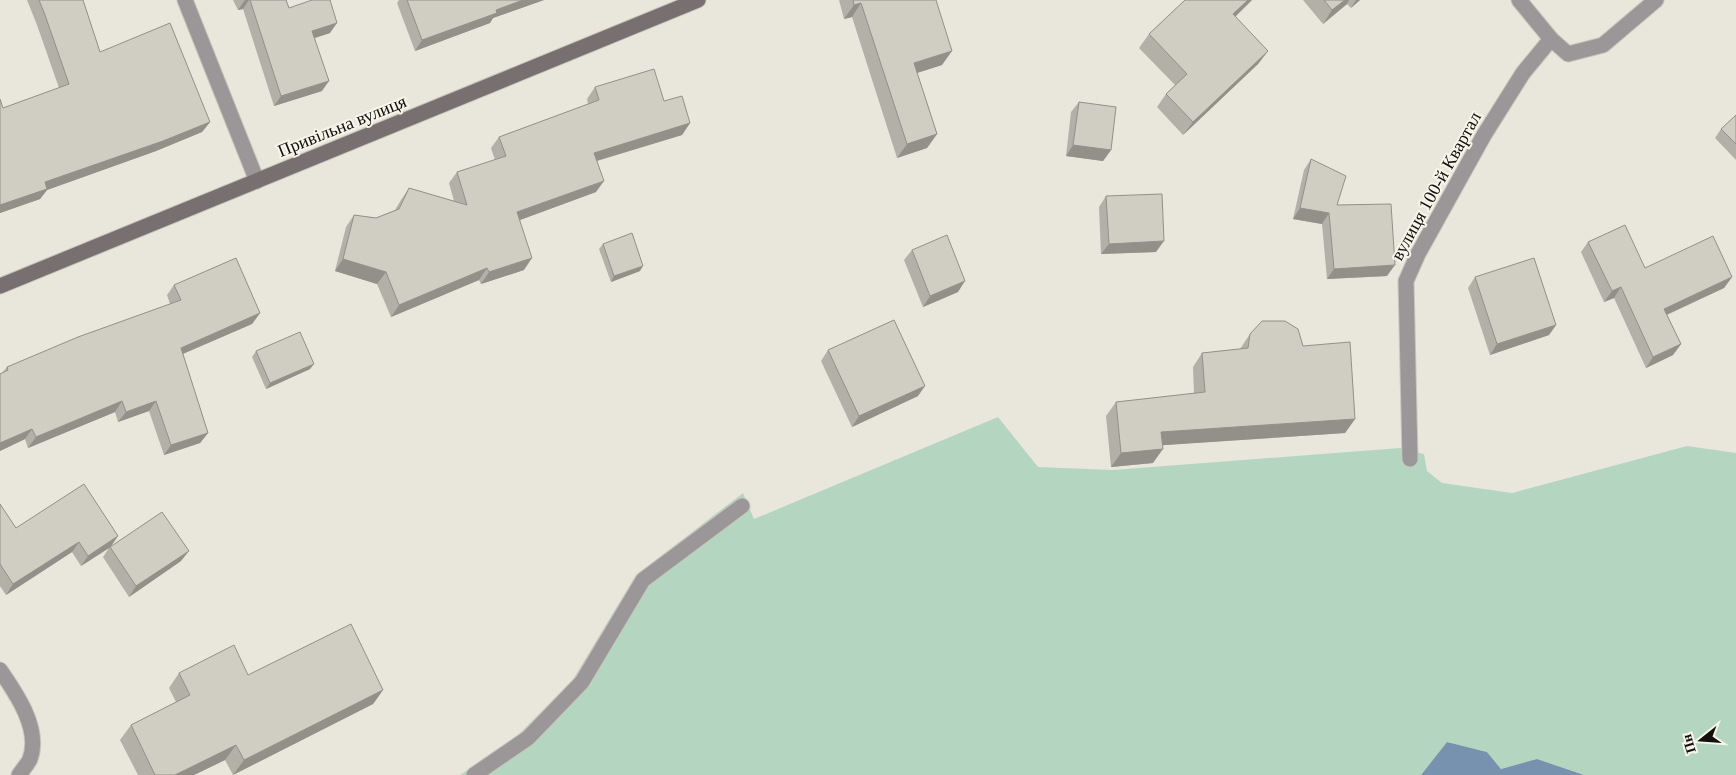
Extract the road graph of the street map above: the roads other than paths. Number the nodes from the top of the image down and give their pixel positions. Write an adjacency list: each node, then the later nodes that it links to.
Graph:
1 (185, 0): 6 (street)
2 (698, 0): 6 (street, Привільна вулиця)
3 (1518, 0): 5 (street)
4 (1656, 0): 5 (street)
5 (1551, 39): 8 (street, вулиця 100-й Квартал)
6 (257, 181): 7 (street, Привільна вулиця)
7 (0, 286)
8 (1410, 458)
9 (742, 506): 12 (street)
10 (0, 670): 11 (street)
11 (19, 775)
12 (474, 775)

